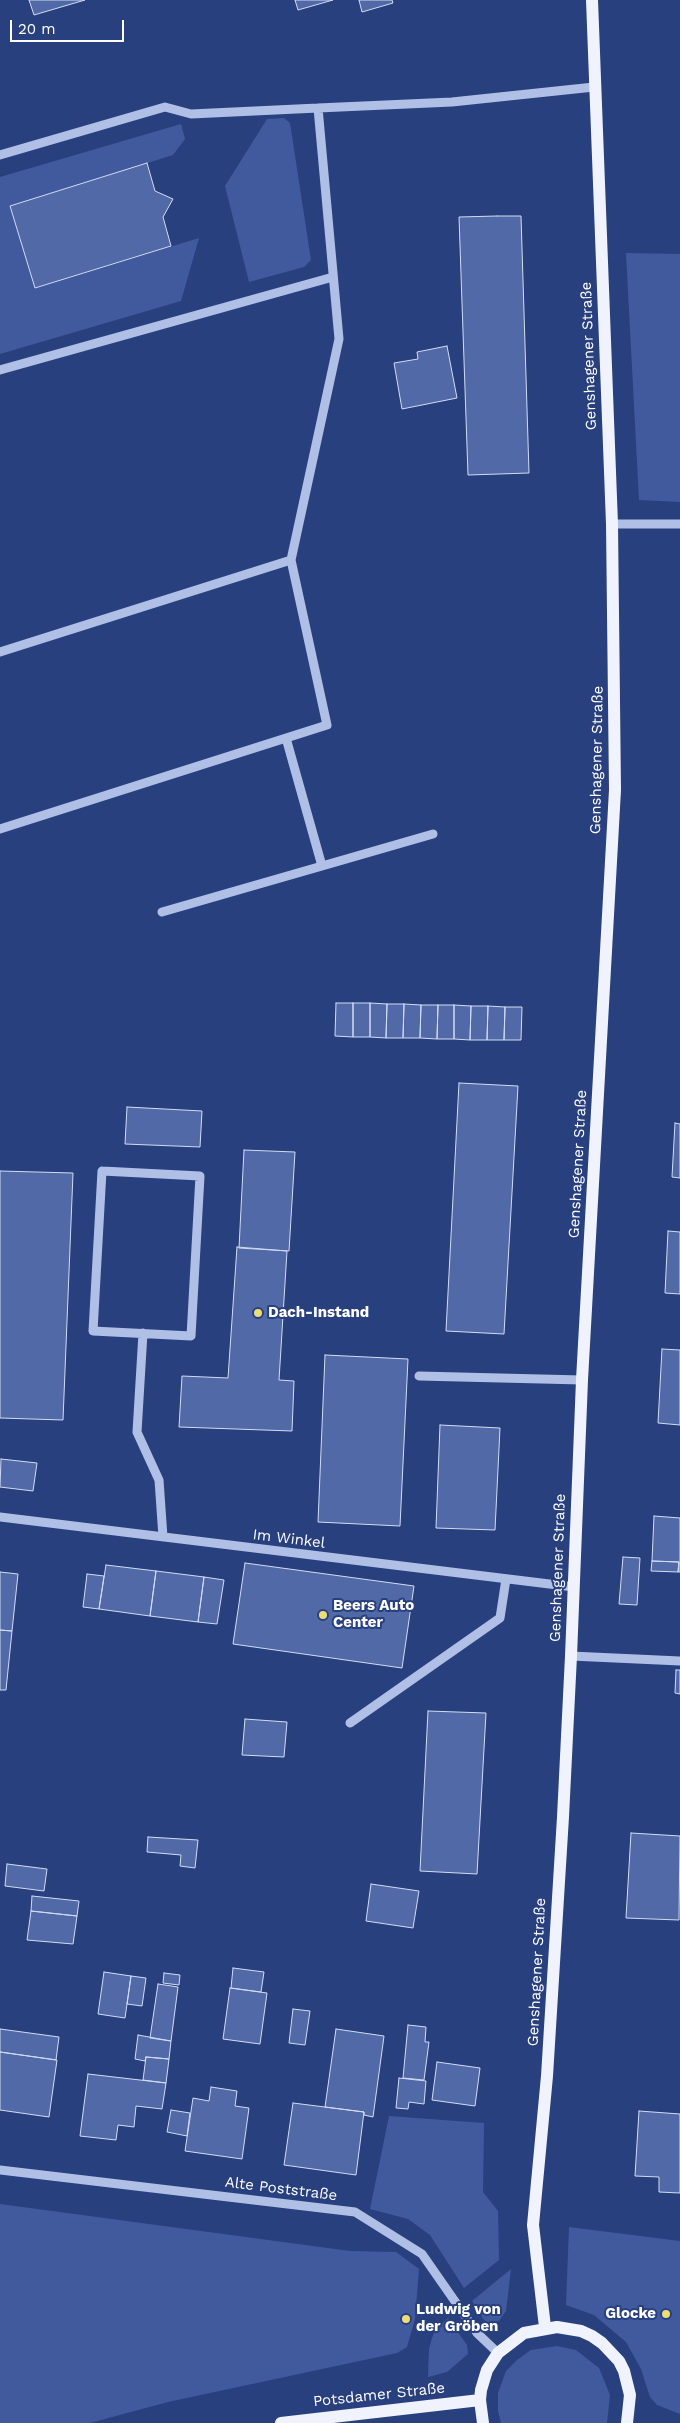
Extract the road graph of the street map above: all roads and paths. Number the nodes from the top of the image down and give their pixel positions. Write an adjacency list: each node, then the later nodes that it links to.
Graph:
1 (592, 0): 2 (main road, Genshagener Straße)
2 (594, 87): 3 (street); 7 (main road, Genshagener Straße)
3 (318, 108): 4 (street); 5 (street)
4 (0, 155)
5 (332, 278): 6 (street); 9 (street)
6 (0, 370)
7 (612, 524): 8 (street); 18 (main road, Genshagener Straße)
8 (680, 524)
9 (291, 560): 10 (street); 11 (street)
10 (0, 652)
11 (286, 738): 12 (street); 14 (street)
12 (0, 829)
13 (433, 834): 14 (street)
14 (322, 866): 15 (street)
15 (162, 912)
16 (143, 1333): 16 (street); 20 (street)
17 (419, 1376): 18 (street)
18 (582, 1380): 22 (main road, Genshagener Straße)
19 (0, 1517): 20 (street, Im Winkel)
20 (163, 1537): 21 (street, Im Winkel)
21 (506, 1579): 22 (street, Im Winkel); 25 (street)
22 (574, 1587): 23 (main road, Genshagener Straße)
23 (572, 1656): 24 (street); 27 (main road, Genshagener Straße)
24 (680, 1661)
25 (350, 1722)
26 (0, 2170): 28 (street, Alte Poststraße)
27 (545, 2327): 28 (main road); 32 (main road)
28 (498, 2353): 29 (main road)
29 (480, 2400): 30 (main road, Potsdamer Straße); 31 (main road)
30 (281, 2423)
31 (483, 2423)
32 (627, 2423)

